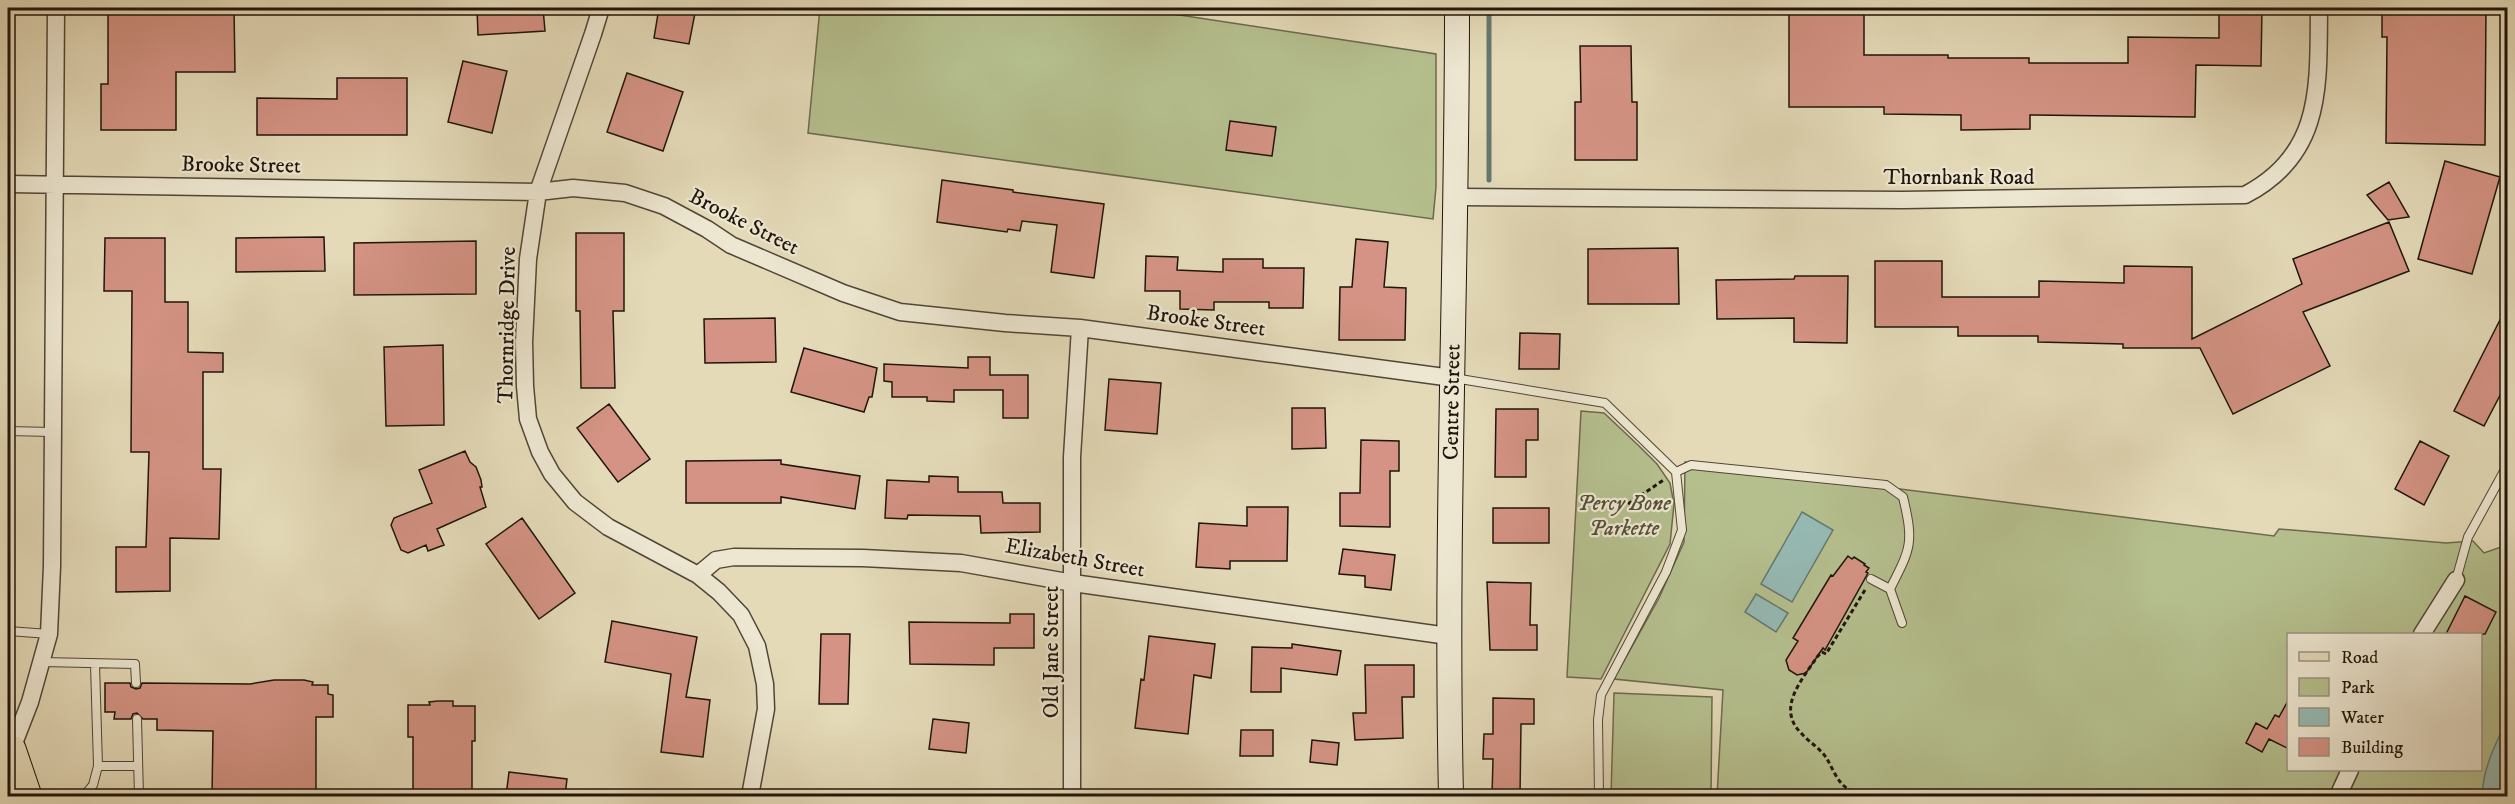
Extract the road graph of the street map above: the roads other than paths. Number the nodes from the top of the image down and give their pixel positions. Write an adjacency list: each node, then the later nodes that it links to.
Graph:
1 (56, 8): 6 (street)
2 (600, 8): 7 (street, Thornridge Drive)
3 (1457, 8): 8 (main road, Centre Street)
4 (2319, 8): 8 (street, Thornbank Road)
5 (8, 184): 6 (street, Brooke Street)
6 (55, 184): 7 (street, Brooke Street); 12 (street)
7 (538, 192): 9 (street, Brooke Street); 15 (street, Thornridge Drive)
8 (1457, 197): 10 (main road, Centre Street)
9 (1080, 328): 10 (street, Brooke Street); 18 (street, Old Jane Street)
10 (1452, 378): 14 (lane); 24 (main road, Centre Street)
11 (8, 430): 12 (lane)
12 (52, 432): 23 (street)
13 (2508, 464): 17 (lane)
14 (1676, 472): 19 (lane); 39 (lane)
15 (698, 575): 18 (street, Elizabeth Street); 36 (street, Thornridge Drive)
16 (1871, 579): 19 (lane)
17 (2456, 580): 22 (street)
18 (1073, 583): 24 (street, Elizabeth Street); 37 (street, Old Jane Street)
19 (1890, 590): 20 (lane)
20 (1902, 623)
21 (8, 631): 23 (lane)
22 (2423, 633)
23 (49, 634): 25 (street)
24 (1448, 636): 38 (main road, Centre Street)
25 (42, 662): 26 (lane); 29 (street)
26 (95, 664): 27 (lane); 30 (lane)
27 (136, 683)
28 (137, 719): 31 (lane)
29 (10, 754): 33 (main road)
30 (98, 766): 31 (lane); 34 (lane)
31 (138, 766): 35 (lane)
32 (2350, 771): 40 (street)
33 (28, 796)
34 (84, 796)
35 (139, 796)
36 (750, 796)
37 (1072, 796)
38 (1451, 796)
39 (1599, 796)
40 (2338, 796)

